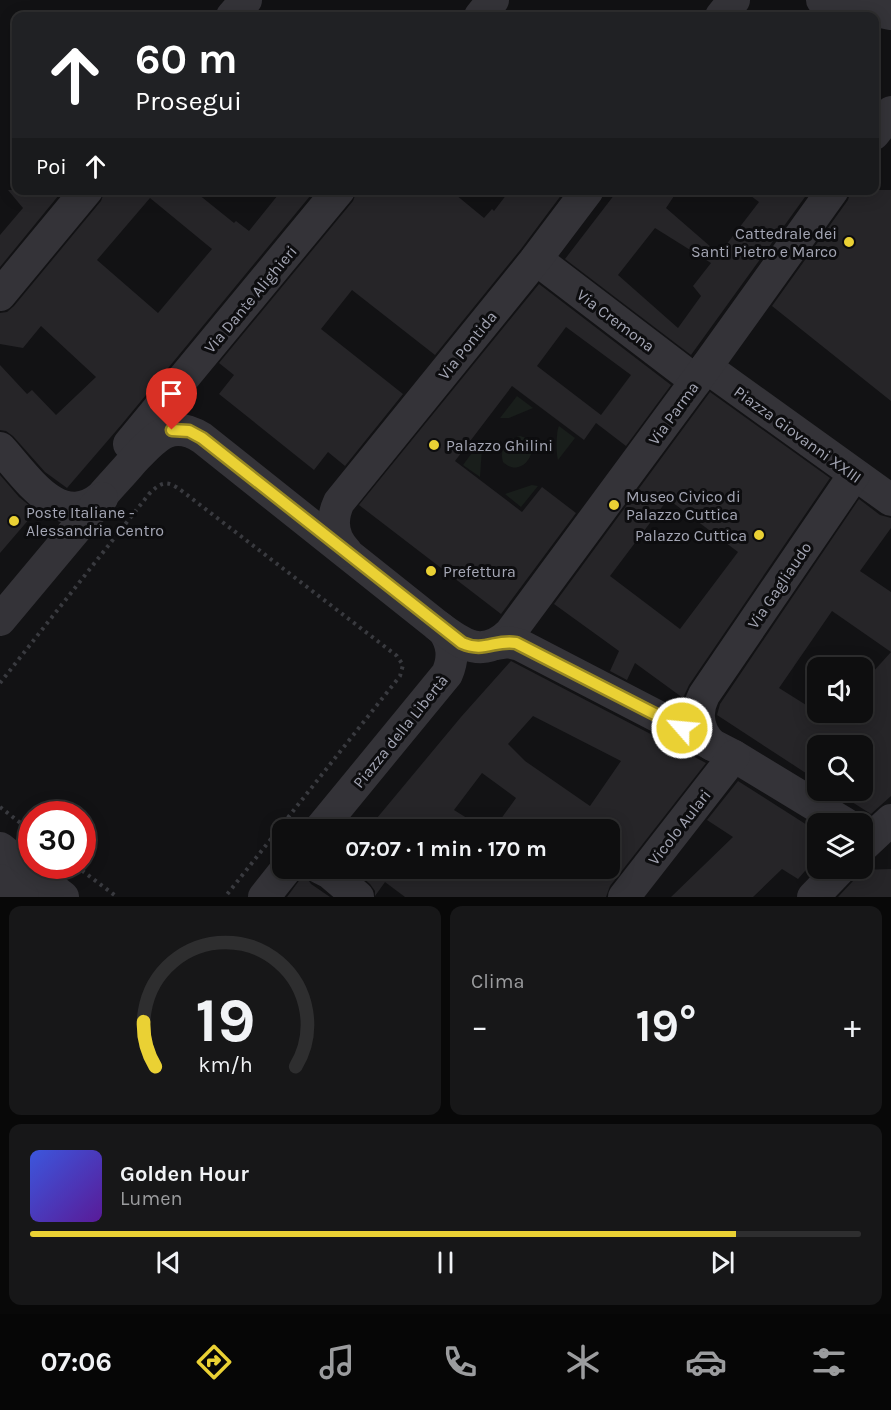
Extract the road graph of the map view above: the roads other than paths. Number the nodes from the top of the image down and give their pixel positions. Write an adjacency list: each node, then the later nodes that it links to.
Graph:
1 (246, 0): 4 (street)
2 (493, 0): 5 (street)
3 (822, 0): 6 (street)
4 (236, 12)
5 (483, 12)
6 (891, 14)
7 (891, 112): 8 (street)
8 (879, 128)
9 (83, 195): 14 (street)
10 (330, 195): 19 (street, Via Dante Alighieri)
11 (584, 195): 13 (street, Via Pontida)
12 (829, 195): 15 (street, Via Parma)
13 (536, 259): 15 (street, Via Cremona); 21 (street, Via Pontida)
14 (0, 295)
15 (701, 374): 18 (street, Piazza Giovanni XXIII); 24 (street, Via Parma)
16 (150, 443): 19 (street, Piazza della Libertà); 21 (street, Piazza della Libertà); 22 (street, Piazza della Libertà)
17 (0, 448): 19 (street)
18 (854, 475): 20 (street, Piazza Giovanni XXIII); 25 (street, Via Gagliaudo)
19 (94, 496)
20 (891, 500)
21 (346, 551): 23 (street, Piazza della Libertà)
22 (0, 620)
23 (438, 626): 24 (street); 27 (street, Piazza della Libertà)
24 (503, 639): 25 (street)
25 (723, 751): 26 (street); 35 (street, Vicolo Aulari)
26 (831, 813)
27 (328, 819)
28 (0, 848): 33 (street)
29 (337, 879): 34 (street)
30 (830, 879): 36 (street)
31 (0, 880): 32 (street)
32 (22, 897)
33 (63, 897)
34 (358, 897)
35 (624, 897)
36 (813, 897)

